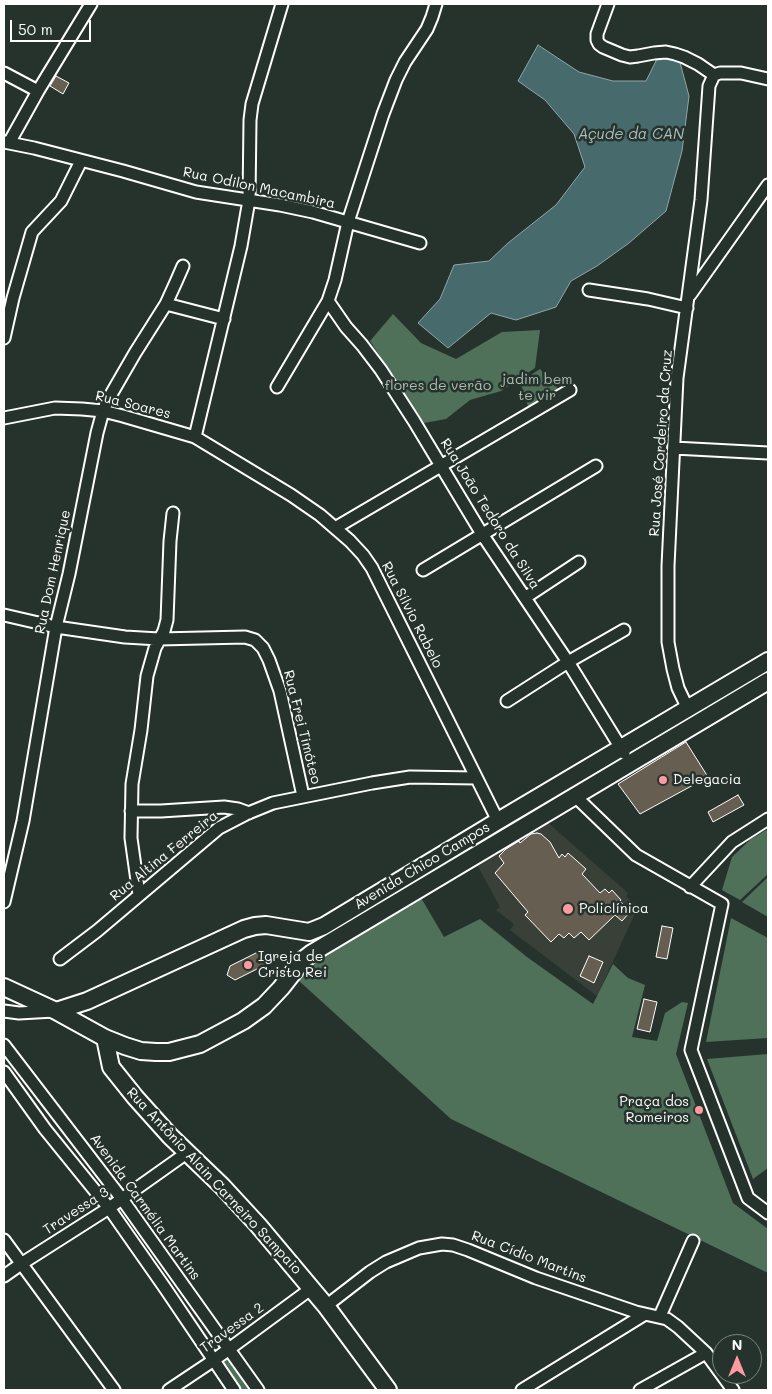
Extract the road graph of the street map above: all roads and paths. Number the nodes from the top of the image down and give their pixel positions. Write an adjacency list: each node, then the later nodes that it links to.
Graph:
1 (91, 4): 8 (street)
2 (282, 4): 12 (street)
3 (436, 4): 13 (street)
4 (608, 4): 6 (street)
5 (4, 73): 8 (street)
6 (714, 75): 7 (street); 18 (street, Rua José Cordeiro da Cruz)
7 (768, 79)
8 (38, 91): 9 (street)
9 (6, 143): 10 (street, Rua Odilon Macambira)
10 (81, 160): 12 (street, Rua Odilon Macambira); 21 (street)
11 (768, 185): 18 (street)
12 (249, 200): 13 (street, Rua Odilon Macambira); 20 (street)
13 (348, 222): 14 (street, Rua Odilon Macambira); 17 (street)
14 (420, 243)
15 (183, 266): 19 (street, Rua Dom Henrique)
16 (589, 290): 18 (street)
17 (328, 301): 22 (street); 29 (street, Rua João Tedoro da Silva)
18 (688, 302): 27 (street, Rua José Cordeiro da Cruz)
19 (166, 304): 20 (street); 24 (street, Rua Dom Henrique)
20 (224, 319): 26 (street)
21 (4, 338)
22 (277, 387)
23 (570, 390): 29 (street)
24 (103, 411): 25 (street, Rua Soares); 26 (street, Rua Soares); 38 (street, Rua Dom Henrique)
25 (4, 418)
26 (195, 437): 32 (street, Rua Sílvio Rabelo)
27 (674, 448): 28 (street); 45 (street, Rua José Cordeiro da Cruz)
28 (768, 453)
29 (441, 465): 32 (street); 33 (street, Rua João Tedoro da Silva)
30 (596, 466): 33 (street)
31 (173, 513): 40 (street)
32 (335, 528): 48 (street, Rua Sílvio Rabelo)
33 (482, 534): 35 (street); 36 (street, Rua João Tedoro da Silva)
34 (579, 562): 36 (street)
35 (423, 570)
36 (526, 598): 42 (street, Rua João Tedoro da Silva)
37 (4, 615): 38 (street, Rua Frei Timóteo)
38 (56, 627): 40 (street, Rua Frei Timóteo); 59 (street, Rua Dom Henrique)
39 (624, 630): 42 (street)
40 (159, 639): 49 (street, Rua Frei Timóteo); 51 (street)
41 (768, 661): 45 (street, Avenida Chico Campos)
42 (568, 662): 44 (street); 46 (street, Rua João Tedoro da Silva)
43 (768, 681): 47 (street, Avenida Chico Campos)
44 (507, 700)
45 (688, 709): 46 (street, Avenida Chico Campos)
46 (620, 748): 47 (street, Rua João Tedoro da Silva); 54 (street, Avenida Chico Campos)
47 (631, 763): 50 (street, Avenida Chico Campos)
48 (476, 778): 49 (street, Rua Altina Ferreira); 54 (street, Rua Sílvio Rabelo)
49 (303, 796): 52 (street, Rua Altina Ferreira)
50 (575, 796): 56 (street, Avenida Chico Campos); 57 (street)
51 (131, 811): 52 (street); 58 (street)
52 (249, 813): 58 (street, Rua Altina Ferreira)
53 (768, 820): 57 (street)
54 (498, 821): 55 (street, Avenida Chico Campos)
55 (418, 868): 56 (street); 63 (street, Avenida Chico Campos)
56 (428, 884): 64 (street, Avenida Chico Campos)
57 (690, 887): 70 (street)
58 (139, 895): 60 (street, Rua Altina Ferreira)
59 (4, 902)
60 (60, 959)
61 (4, 987): 63 (street, Avenida Chico Campos)
62 (4, 1011): 63 (street)
63 (56, 1011): 64 (street, Avenida Chico Campos)
64 (105, 1038): 67 (street, Rua Antônio Alain Carneiro Sampaio)
65 (4, 1045): 68 (street, Avenida Carmélia Martins)
66 (4, 1072): 69 (street)
67 (188, 1152): 68 (street, Travessa 3); 75 (street, Rua Antônio Alain Carneiro Sampaio)
68 (122, 1199): 69 (street, Travessa 3); 79 (street, Avenida Carmélia Martins)
69 (109, 1208): 73 (street, Travessa 3); 81 (street)
70 (768, 1213)
71 (4, 1240): 73 (street)
72 (694, 1241): 78 (street)
73 (21, 1264): 74 (street, Travessa 3); 82 (street)
74 (4, 1276)
75 (312, 1288): 76 (street, Rua Antônio Alain Carneiro Sampaio); 79 (street, Travessa 2)
76 (326, 1306): 77 (street, Rua Cídio Martins); 86 (street, Rua Antônio Alain Carneiro Sampaio)
77 (645, 1314): 78 (street, Rua Cídio Martins); 87 (street)
78 (660, 1316): 80 (street)
79 (229, 1350): 81 (street, Travessa 2); 85 (street, Avenida Carmélia Martins)
80 (706, 1353): 88 (street); 89 (street)
81 (214, 1360): 83 (street, Travessa 2); 84 (street)
82 (114, 1390)
83 (169, 1390)
84 (234, 1390)
85 (258, 1390)
86 (388, 1390)
87 (522, 1390)
88 (640, 1390)
89 (733, 1390)

